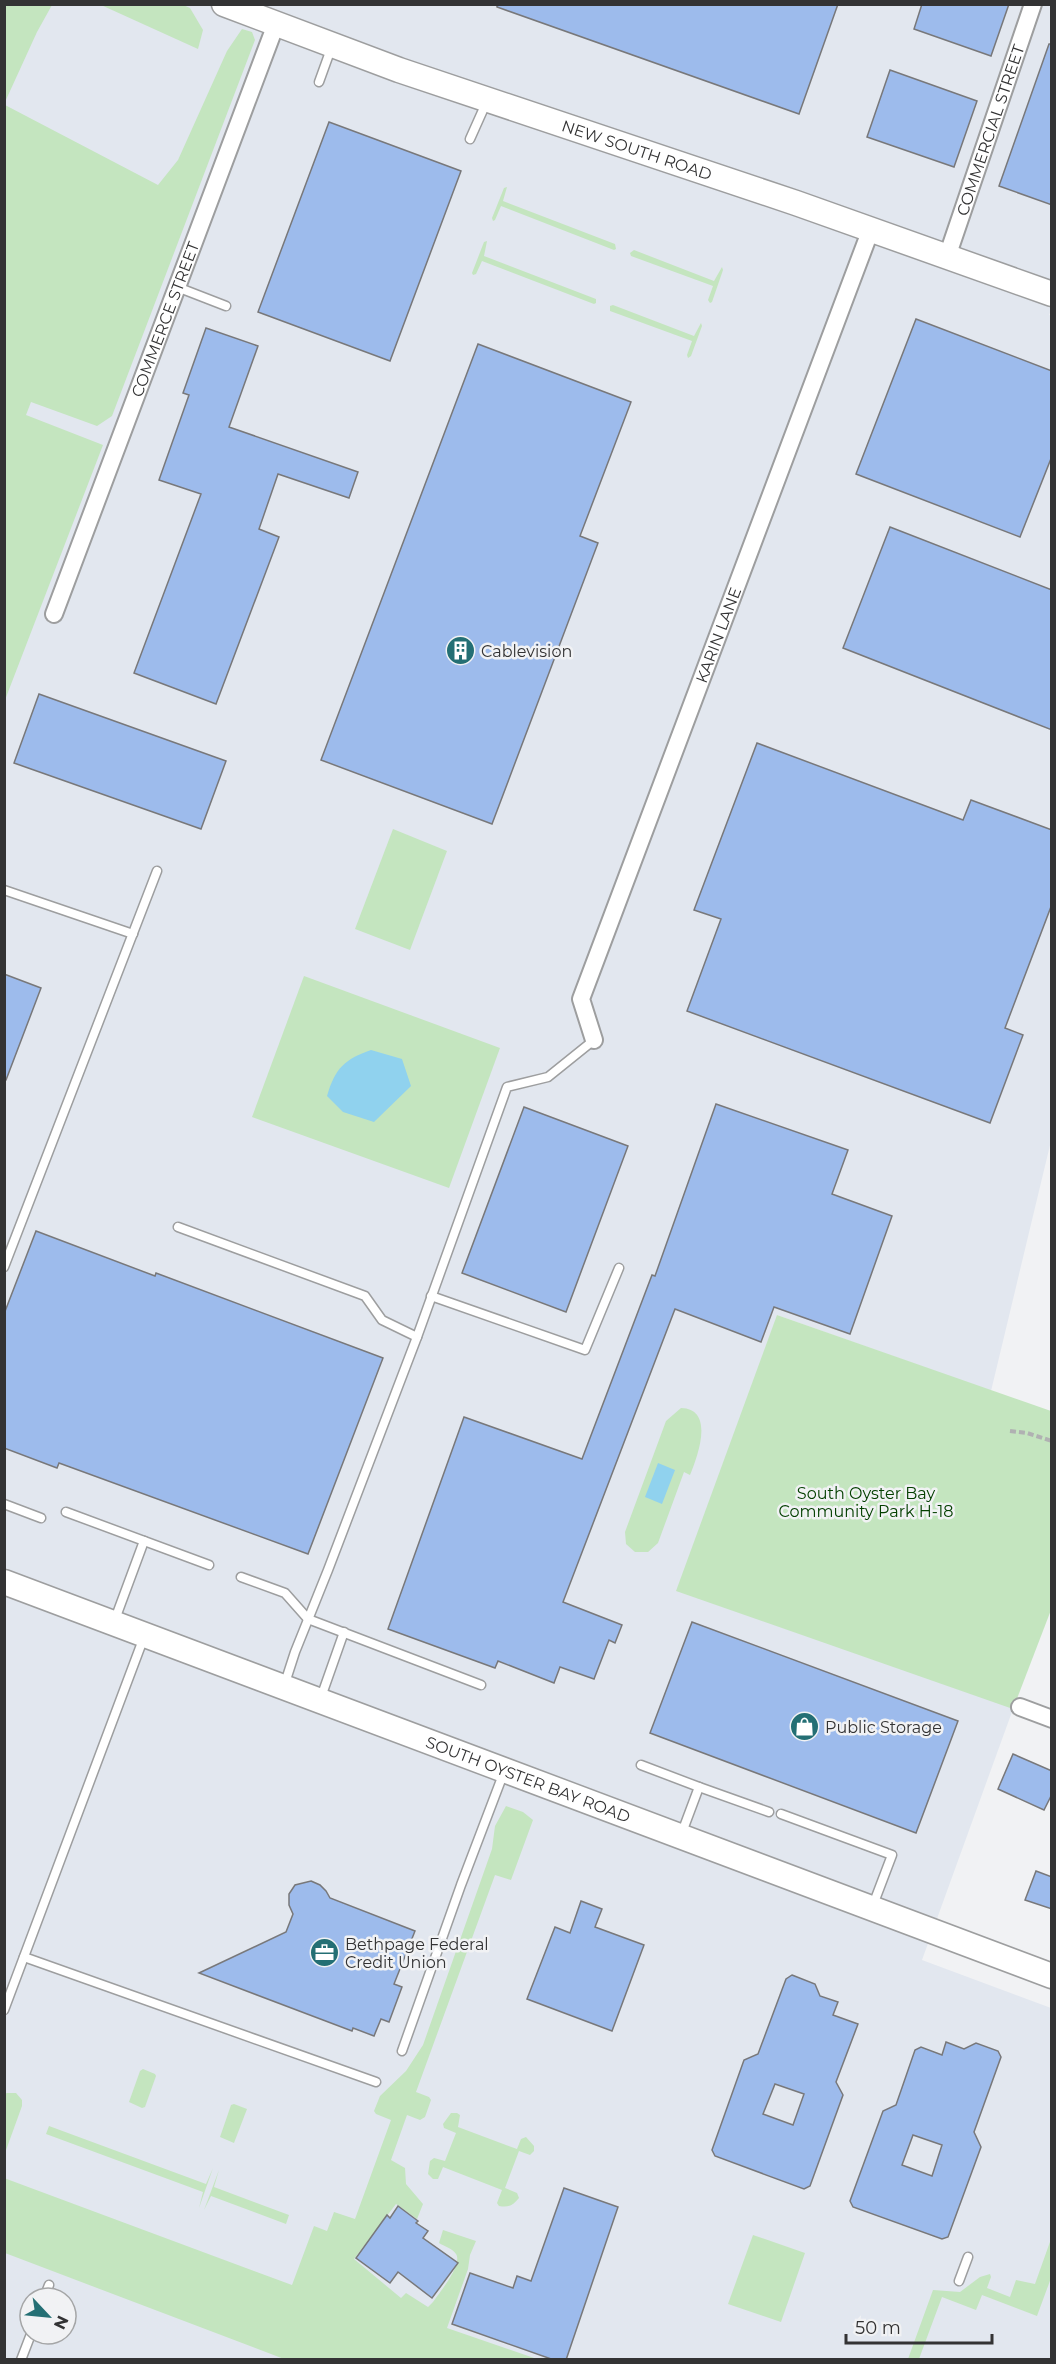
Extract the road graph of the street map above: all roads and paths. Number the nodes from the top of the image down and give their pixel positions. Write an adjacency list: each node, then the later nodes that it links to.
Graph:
1 (224, 4): 3 (main road, NEW SOUTH ROAD)
2 (1033, 4): 9 (street, COMMERCIAL STREET)
3 (276, 24): 4 (main road, NEW SOUTH ROAD); 10 (street, COMMERCE STREET)
4 (332, 45): 5 (lane); 6 (main road, NEW SOUTH ROAD)
5 (319, 82)
6 (488, 100): 7 (lane); 8 (main road, NEW SOUTH ROAD)
7 (470, 139)
8 (871, 230): 9 (main road, NEW SOUTH ROAD); 17 (street, KARIN LANE)
9 (947, 257): 11 (main road, NEW SOUTH ROAD)
10 (177, 287): 12 (lane); 13 (street, COMMERCE STREET)
11 (1052, 294)
12 (226, 306)
13 (54, 614)
14 (157, 872): 16 (lane)
15 (4, 890): 16 (lane)
16 (133, 934): 19 (lane)
17 (594, 1040): 21 (lane)
18 (178, 1227): 22 (lane)
19 (4, 1267)
20 (619, 1268): 21 (lane)
21 (431, 1296): 22 (lane)
22 (417, 1337): 32 (lane)
23 (1010, 1431): 24 (path)
24 (1052, 1441)
25 (4, 1504): 27 (lane)
26 (66, 1512): 28 (lane)
27 (41, 1518)
28 (144, 1541): 29 (lane); 33 (lane)
29 (209, 1565)
30 (241, 1577): 32 (lane)
31 (4, 1582): 33 (main road, SOUTH OYSTER BAY ROAD)
32 (308, 1619): 34 (lane); 37 (lane)
33 (114, 1623): 35 (main road, SOUTH OYSTER BAY ROAD)
34 (344, 1632): 36 (lane); 38 (lane)
35 (145, 1635): 37 (main road, SOUTH OYSTER BAY ROAD); 48 (lane)
36 (481, 1685)
37 (284, 1687): 38 (main road, SOUTH OYSTER BAY ROAD)
38 (320, 1700): 42 (main road, SOUTH OYSTER BAY ROAD)
39 (1020, 1707): 40 (street)
40 (1052, 1719)
41 (641, 1765): 43 (lane)
42 (505, 1770): 46 (main road, SOUTH OYSTER BAY ROAD); 51 (lane)
43 (699, 1786): 44 (lane); 46 (lane)
44 (769, 1812)
45 (781, 1814): 47 (lane)
46 (681, 1836): 47 (main road, SOUTH OYSTER BAY ROAD)
47 (872, 1908): 49 (main road, SOUTH OYSTER BAY ROAD)
48 (24, 1957): 50 (lane); 52 (lane)
49 (1052, 1976)
50 (4, 2010)
51 (402, 2051)
52 (376, 2082)
53 (968, 2257): 54 (lane)
54 (959, 2281)

